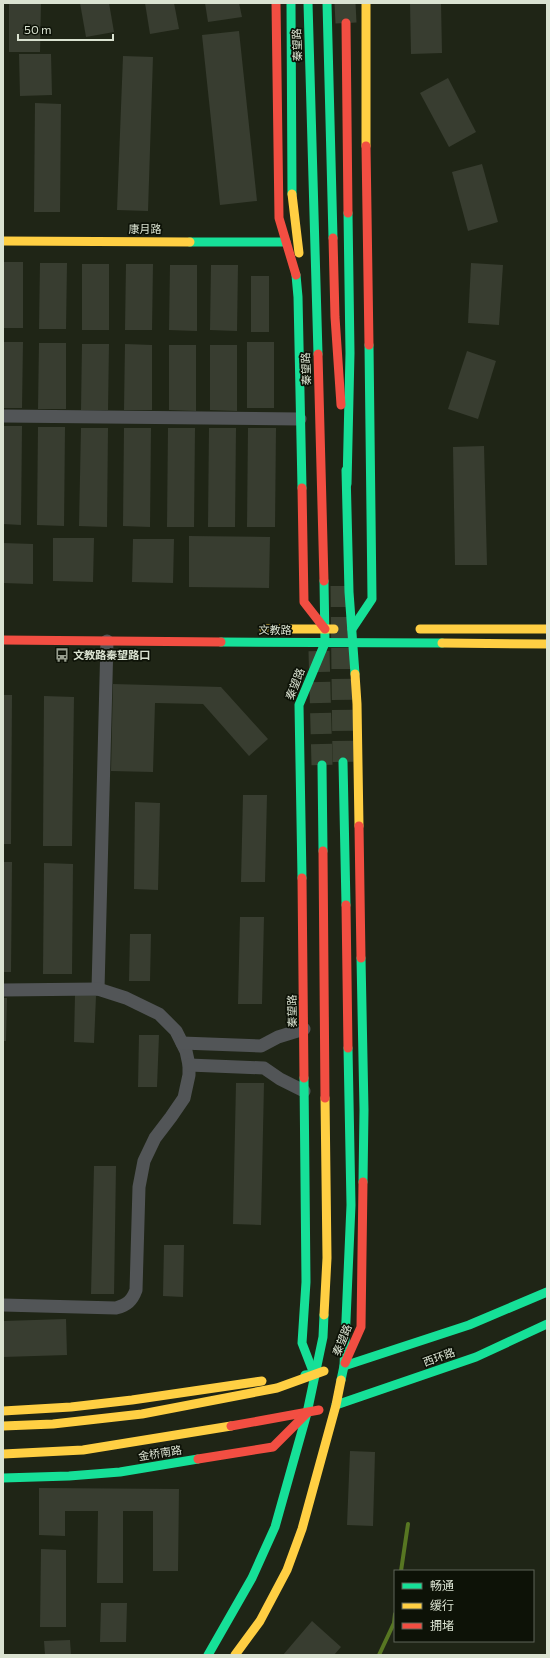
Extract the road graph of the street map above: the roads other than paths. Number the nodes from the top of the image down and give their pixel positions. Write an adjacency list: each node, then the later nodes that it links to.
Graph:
1 (276, 3): 10 (main road)
2 (291, 3): 11 (main road)
3 (308, 3): 11 (main road, 秦望路)
4 (327, 3): 14 (main road, 秦望路)
5 (366, 3): 8 (main road)
6 (357, 9): 8 (main road)
7 (346, 23): 14 (main road)
8 (365, 59): 17 (main road)
9 (3, 241): 10 (main road, 康月路)
10 (286, 242): 13 (main road)
11 (318, 362): 16 (main road, 秦望路)
12 (3, 416): 13 (street)
13 (300, 419): 16 (main road)
14 (347, 484): 17 (main road, 秦望路)
15 (255, 629): 16 (main road, 文教路)
16 (325, 629): 17 (main road, 文教路); 23 (main road, 秦望路)
17 (356, 629): 22 (main road, 秦望路)
18 (414, 629): 19 (main road)
19 (547, 630)
20 (3, 640): 21 (main road, 文教路)
21 (107, 641): 23 (main road, 文教路); 27 (street)
22 (353, 642): 23 (main road, 文教路); 24 (main road, 文教路); 36 (main road, 秦望路)
23 (325, 643): 29 (main road, 秦望路)
24 (547, 644)
25 (343, 762): 36 (main road, 秦望路)
26 (322, 765): 37 (main road, 秦望路)
27 (98, 989): 28 (street); 30 (street)
28 (3, 990)
29 (304, 1029): 30 (street); 32 (main road, 秦望路)
30 (182, 1043): 31 (street)
31 (189, 1064): 32 (street); 34 (street)
32 (304, 1091): 37 (main road, 秦望路)
33 (547, 1292): 36 (main road, 西环路)
34 (3, 1306)
35 (547, 1324): 38 (main road, 西环路)
36 (344, 1366): 37 (main road); 38 (main road, 秦望路)
37 (314, 1374): 39 (main road); 40 (main road, 秦望路); 41 (main road)
38 (336, 1405): 40 (main road, 金桥南路); 45 (main road, 秦望路)
39 (3, 1410)
40 (307, 1413): 42 (main road, 金桥南路); 43 (main road, 金桥南路); 44 (main road, 秦望路)
41 (3, 1426)
42 (3, 1454)
43 (3, 1478)
44 (208, 1655)
45 (235, 1655)

